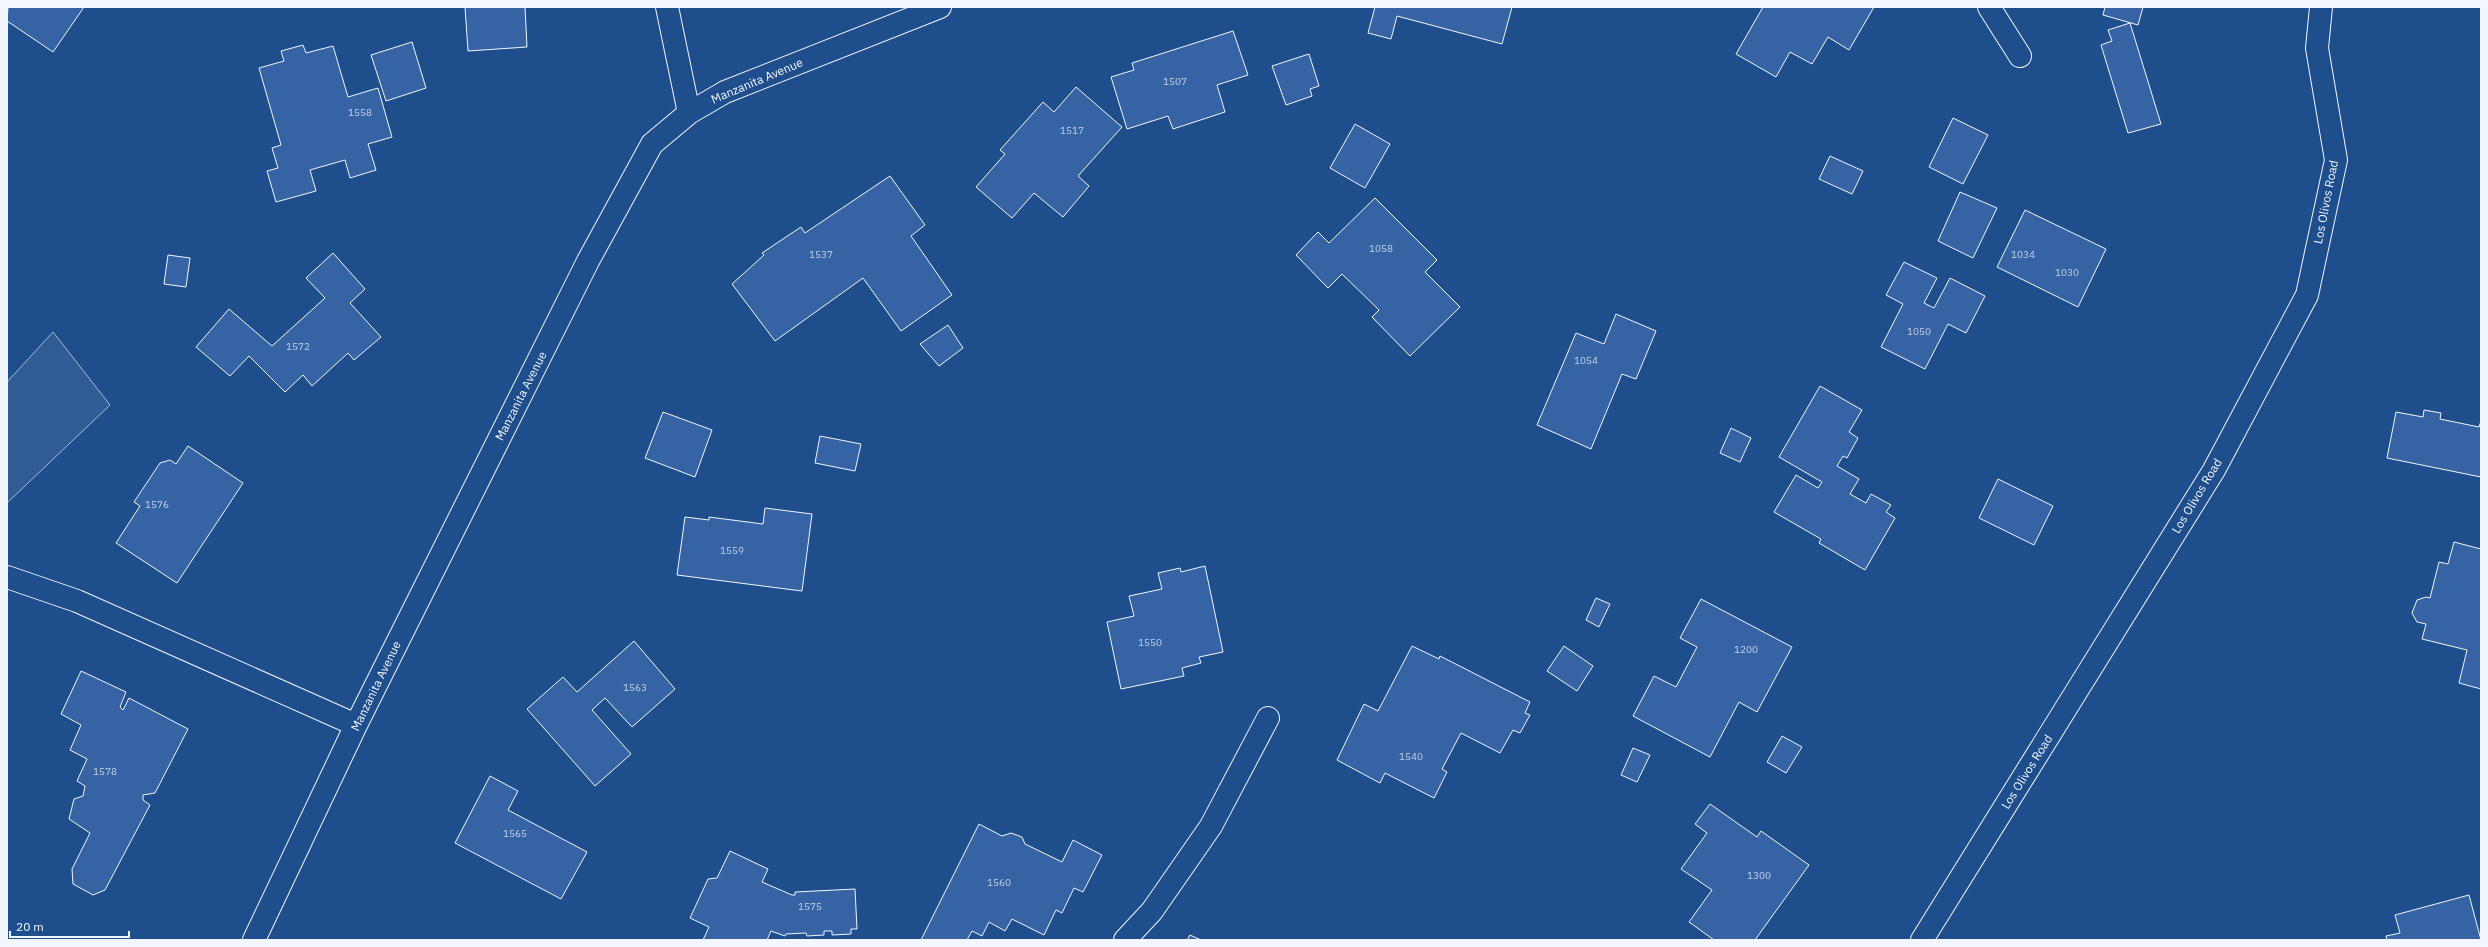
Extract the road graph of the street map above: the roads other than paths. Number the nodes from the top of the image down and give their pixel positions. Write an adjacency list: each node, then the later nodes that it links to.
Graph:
1 (667, 7): 6 (street)
2 (940, 7): 6 (street, Manzanita Avenue)
3 (1988, 7): 5 (street)
4 (2321, 7): 12 (street, Los Olivos Road)
5 (2020, 56)
6 (689, 113): 9 (street, Manzanita Avenue)
7 (7, 577): 9 (street)
8 (1268, 718): 11 (street)
9 (356, 725): 10 (street, Manzanita Avenue)
10 (254, 940)
11 (1125, 940)
12 (1922, 940)

